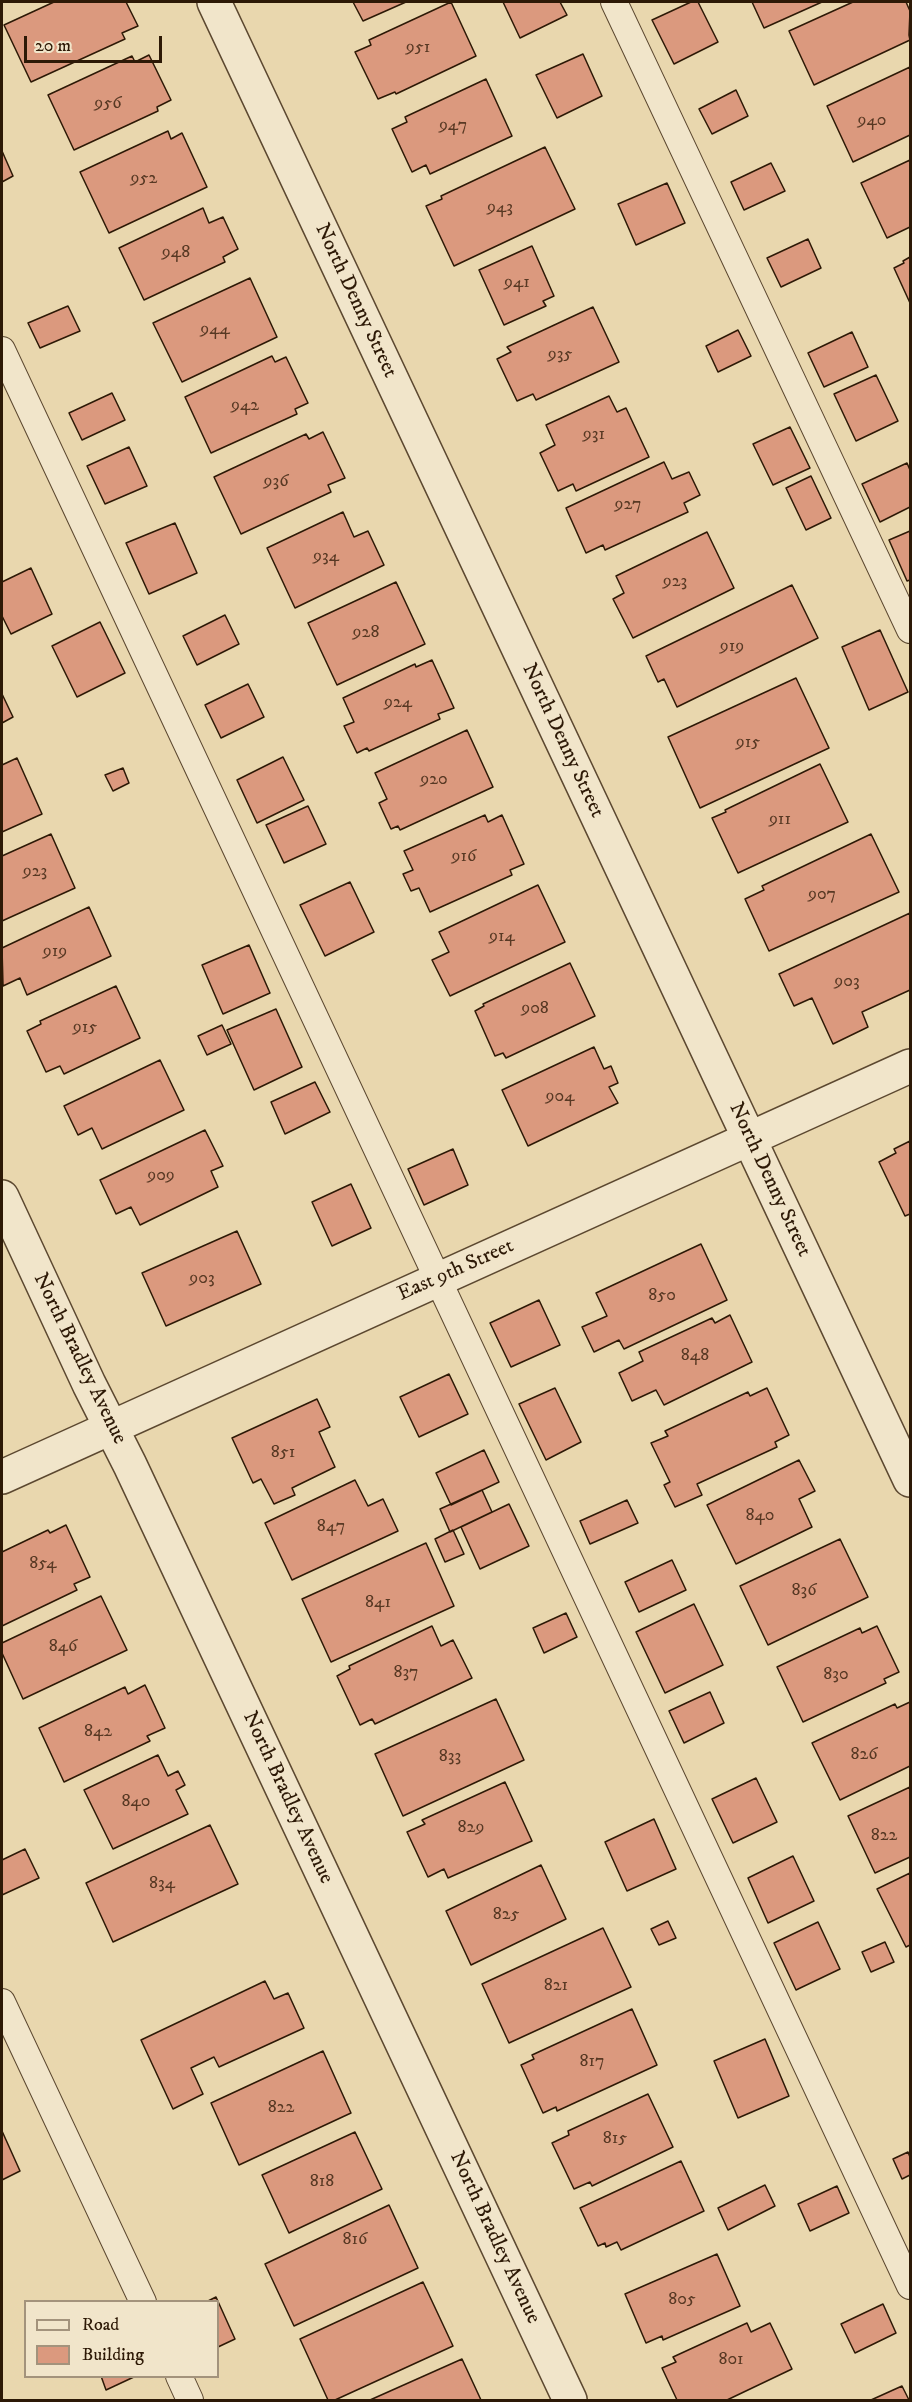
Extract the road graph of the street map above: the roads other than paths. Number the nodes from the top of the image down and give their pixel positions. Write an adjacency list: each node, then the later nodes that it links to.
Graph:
1 (214, 2): 6 (street, North Denny Street)
2 (614, 2): 4 (lane)
3 (2, 350): 8 (lane)
4 (910, 630)
5 (910, 1066): 6 (street, East 9th Street)
6 (749, 1139): 8 (street, East 9th Street); 11 (street, North Denny Street)
7 (2, 1197): 9 (street, North Bradley Avenue)
8 (438, 1279): 9 (street, East 9th Street); 13 (lane)
9 (111, 1426): 10 (street, East 9th Street); 17 (street, North Bradley Avenue)
10 (2, 1477)
11 (910, 1480)
12 (2, 2002): 14 (lane)
13 (910, 2286)
14 (143, 2300)
15 (180, 2378): 16 (lane)
16 (190, 2400)
17 (570, 2400)

